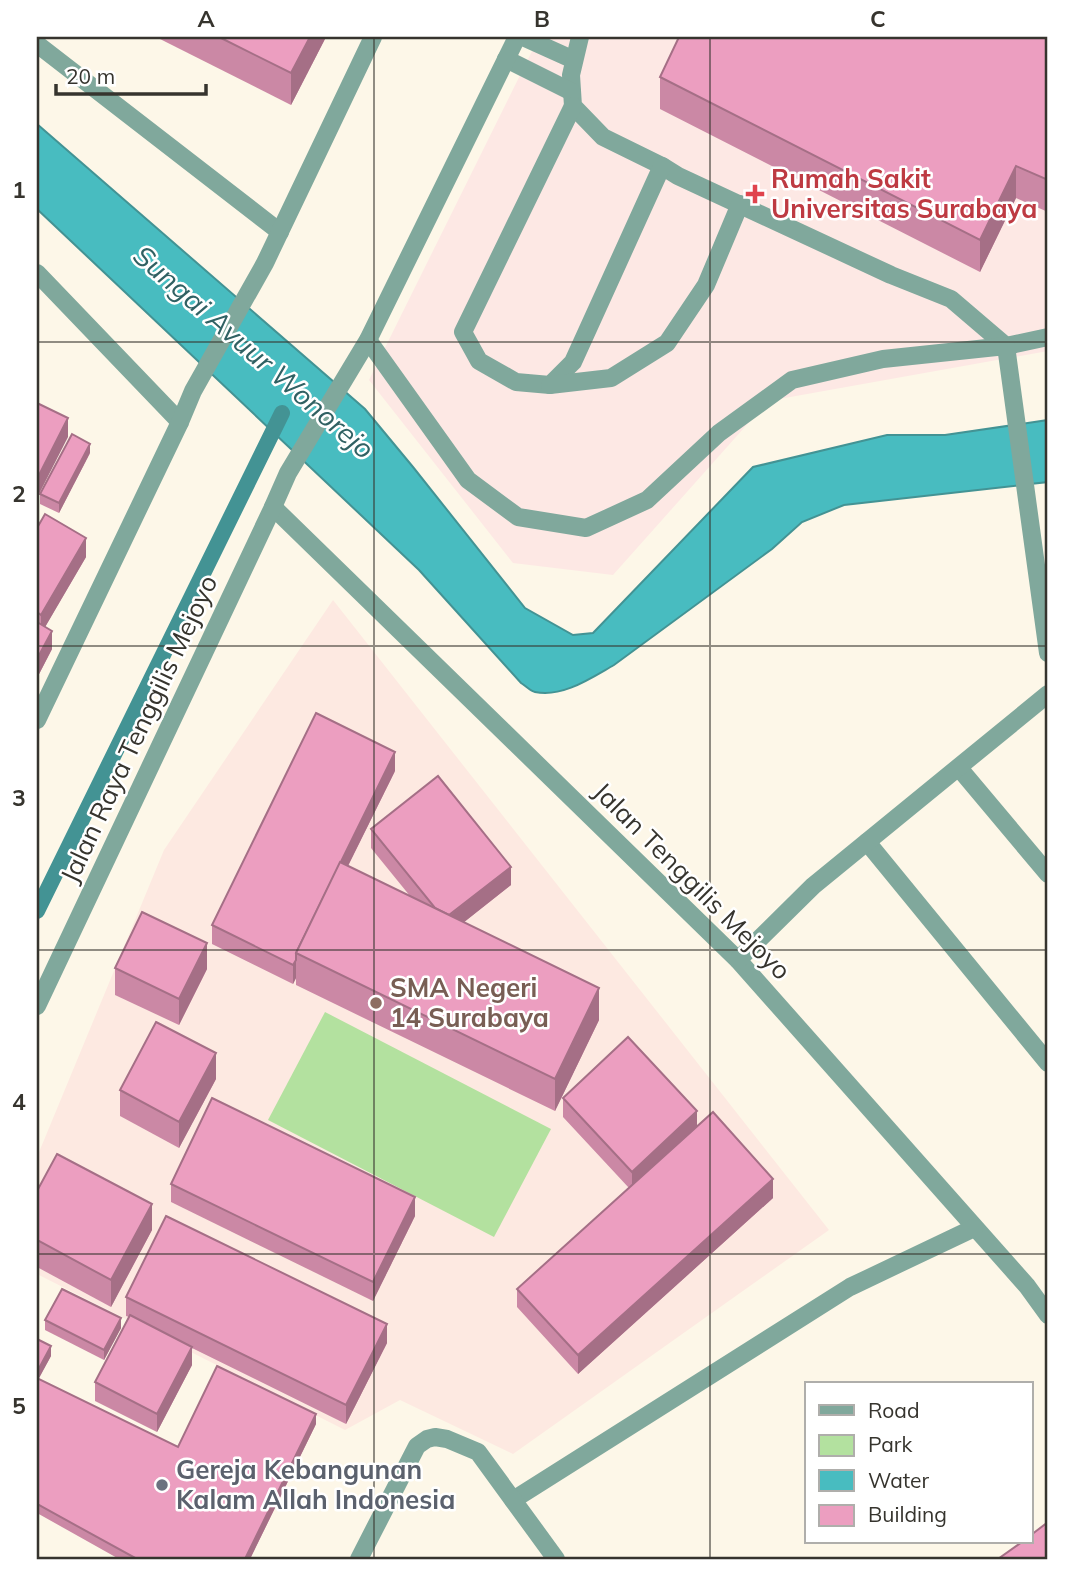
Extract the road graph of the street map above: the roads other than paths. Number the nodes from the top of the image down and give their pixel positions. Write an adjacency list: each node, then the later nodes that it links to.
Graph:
1 (373, 37): 11 (street)
2 (517, 37): 6 (street, Jalan Raya Tenggilis Mejoyo)
3 (523, 37): 7 (street)
4 (580, 37): 7 (street)
5 (37, 44): 11 (street)
6 (506, 59): 8 (street); 14 (street, Jalan Raya Tenggilis Mejoyo)
7 (574, 60): 8 (street)
8 (572, 99): 9 (street); 16 (street)
9 (662, 166): 10 (street); 16 (street)
10 (740, 204): 15 (street); 16 (street)
11 (280, 232): 17 (street)
12 (37, 273): 17 (street)
13 (1048, 338): 15 (street)
14 (368, 340): 15 (street); 18 (street, Jalan Raya Tenggilis Mejoyo)
15 (1006, 346): 19 (street)
16 (550, 385)
17 (180, 422): 21 (street)
18 (274, 507): 25 (street, Jalan Tenggilis Mejoyo); 26 (street, Jalan Raya Tenggilis Mejoyo)
19 (1048, 653)
20 (1048, 694): 22 (street)
21 (37, 720)
22 (958, 768): 23 (street); 24 (street)
23 (867, 842): 25 (street); 27 (street)
24 (1048, 874)
25 (738, 960): 28 (street, Jalan Tenggilis Mejoyo)
26 (37, 1006)
27 (1048, 1063)
28 (974, 1228): 29 (street, Jalan Tenggilis Mejoyo); 30 (street)
29 (1048, 1315)
30 (513, 1500): 31 (street); 32 (street)
31 (359, 1559)
32 (556, 1559)

